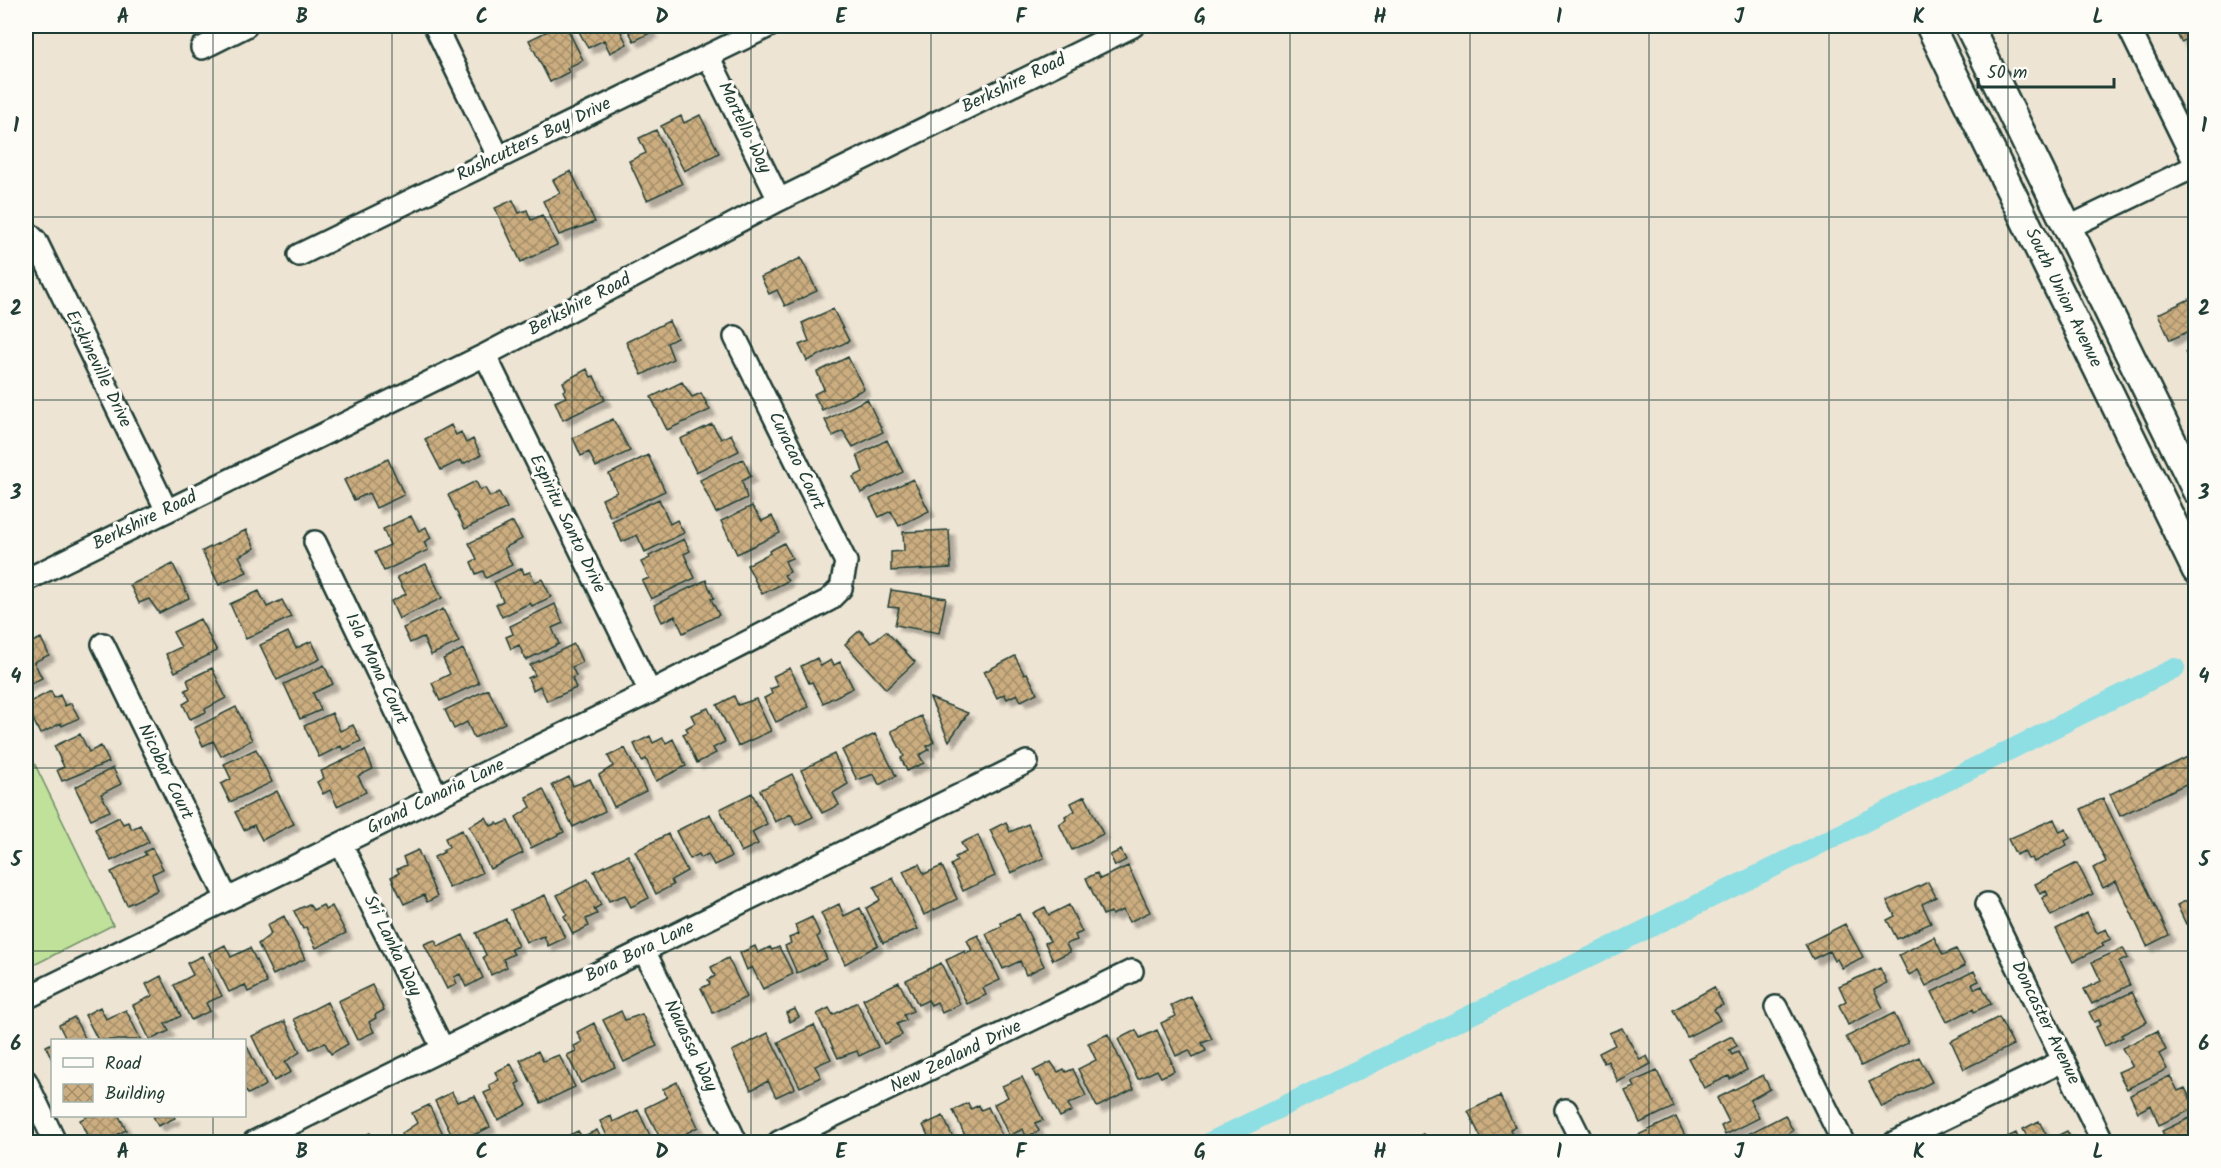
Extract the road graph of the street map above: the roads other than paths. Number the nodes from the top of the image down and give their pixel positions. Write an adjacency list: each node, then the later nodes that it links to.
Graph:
1 (246, 26): 8 (street)
2 (435, 26): 10 (street)
3 (769, 26): 9 (street, Rushcutters Bay Drive)
4 (1133, 26): 12 (street, Berkshire Road)
5 (1930, 26): 21 (main road, South Union Avenue)
6 (1969, 26): 13 (main road, South Union Avenue)
7 (2128, 26): 11 (street)
8 (202, 48)
9 (708, 56): 10 (street, Rushcutters Bay Drive); 12 (street, Martello Way)
10 (499, 158): 15 (street, Rushcutters Bay Drive)
11 (2196, 166): 13 (street)
12 (780, 200): 17 (street, Berkshire Road)
13 (2067, 228): 18 (main road, South Union Avenue)
14 (26, 231): 19 (street, Erskineville Drive)
15 (299, 255)
16 (735, 337): 23 (street, Curacao Court)
17 (485, 355): 19 (street, Berkshire Road); 25 (street, Espiritu Santo Drive)
18 (2196, 490)
19 (167, 511): 22 (street, Berkshire Road)
20 (315, 542): 27 (street, Isla Mona Court)
21 (2196, 570)
22 (26, 580)
23 (841, 588): 25 (street, Grand Canaria Lane)
24 (103, 644): 29 (street, Nicobar Court)
25 (650, 692): 27 (street, Grand Canaria Lane)
26 (1027, 762): 31 (street, Bora Bora Lane)
27 (437, 796): 28 (street, Grand Canaria Lane)
28 (341, 843): 29 (street, Grand Canaria Lane); 35 (street, Sri Lanka Way)
29 (227, 899): 33 (street, Grand Canaria Lane)
30 (1987, 904): 36 (street, Doncaster Avenue)
31 (644, 950): 35 (street, Bora Bora Lane); 41 (street, Nauassa Way)
32 (1132, 971): 42 (street, New Zealand Drive)
33 (26, 998)
34 (1776, 1007): 44 (street)
35 (442, 1049): 40 (street, Bora Bora Lane)
36 (2063, 1061): 45 (street); 46 (street, Doncaster Avenue)
37 (26, 1081): 39 (street)
38 (1566, 1110): 43 (street)
39 (55, 1143)
40 (254, 1143)
41 (736, 1143)
42 (779, 1143)
43 (1582, 1143)
44 (1843, 1143)
45 (1895, 1143)
46 (2103, 1143)

